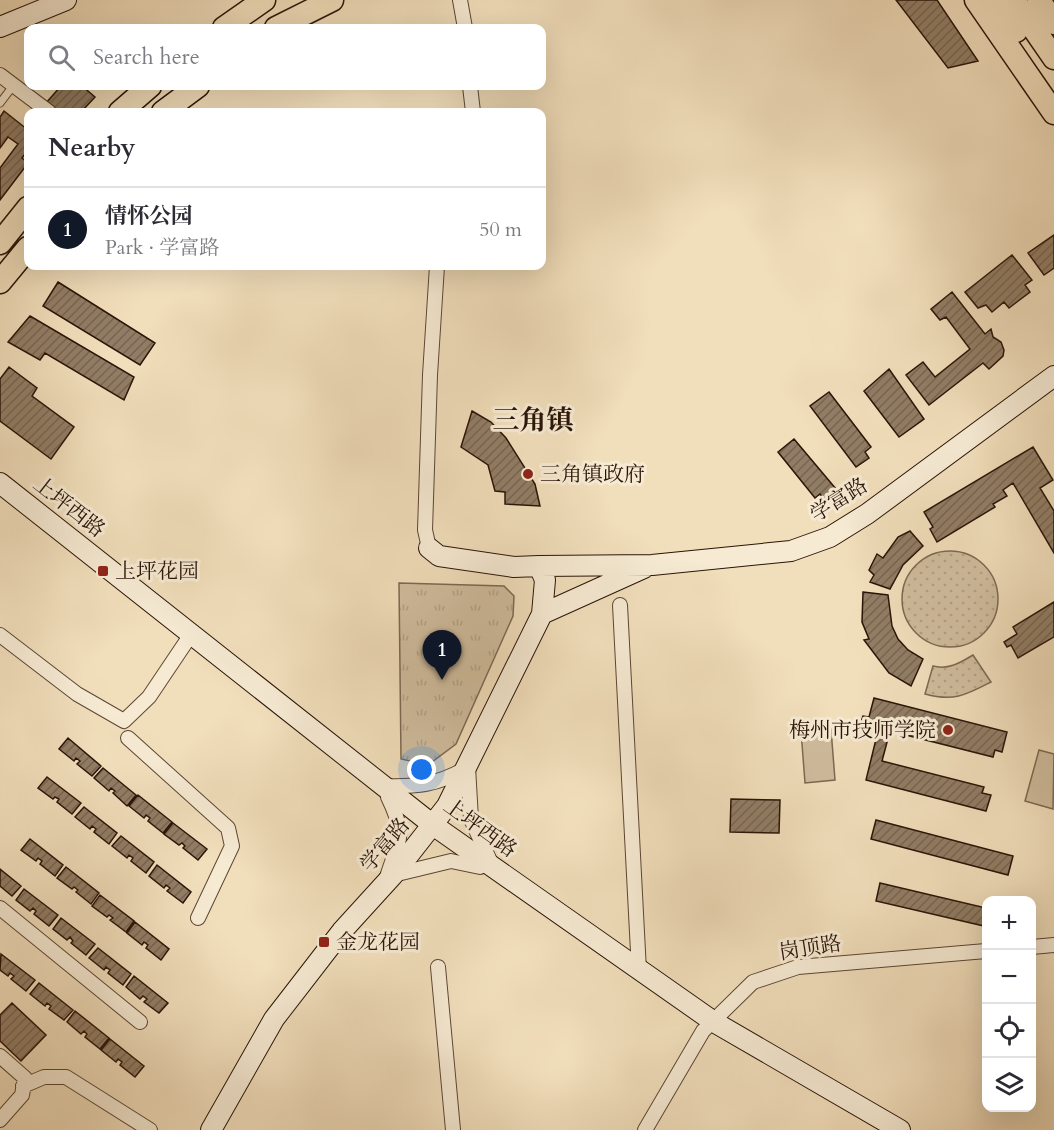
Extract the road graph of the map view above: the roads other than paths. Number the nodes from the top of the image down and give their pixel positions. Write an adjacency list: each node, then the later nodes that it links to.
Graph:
1 (66, 0): 12 (street)
2 (264, 0): 9 (main road)
3 (332, 0): 10 (main road)
4 (460, 0): 11 (street)
5 (976, 0): 25 (main road)
6 (995, 0): 7 (main road)
7 (1022, 9): 8 (main road); 13 (main road); 16 (main road)
8 (1054, 23)
9 (230, 24)
10 (284, 24)
11 (464, 24)
12 (0, 27)
13 (1054, 58)
14 (0, 75): 15 (street)
15 (13, 86): 20 (lane); 21 (street)
16 (1054, 86)
17 (145, 90): 22 (main road)
18 (193, 90): 23 (main road)
19 (470, 90): 24 (street)
20 (0, 103)
21 (43, 108)
22 (125, 108)
23 (168, 108)
24 (473, 108)
25 (1054, 113)
26 (24, 213): 27 (main road)
27 (0, 243)
28 (24, 253): 30 (main road)
29 (437, 270): 34 (street)
30 (0, 282)
31 (1054, 376): 35 (street, 学富路)
32 (0, 483): 43 (street, 上坪西路)
33 (0, 491): 40 (street, 上坪西路)
34 (429, 548): 36 (street, 学富路)
35 (652, 565): 36 (street, 学富路); 38 (street)
36 (539, 567): 38 (street, 学富路)
37 (621, 605): 53 (street)
38 (542, 614): 42 (street, 学富路)
39 (0, 635): 40 (street)
40 (188, 639): 43 (street, 上坪西路)
41 (128, 738): 48 (street)
42 (466, 767): 43 (street); 44 (street, 学富路); 45 (street)
43 (386, 791): 44 (street, 上坪西路); 46 (street)
44 (434, 829): 45 (street, 上坪西路); 46 (street, 学富路); 61 (street, 学富路)
45 (487, 867): 46 (street); 53 (street, 上坪西路); 55 (street, 上坪西路)
46 (389, 878): 60 (street, 学富路)
47 (0, 908): 54 (street)
48 (198, 918)
49 (1054, 945): 50 (street)
50 (1036, 947)
51 (982, 951): 55 (street, 岗顶路)
52 (438, 967): 62 (street)
53 (639, 971): 55 (street, 上坪西路)
54 (140, 1023)
55 (709, 1027): 63 (street, 岗顶路); 64 (street, 上坪西路); 65 (street, 上坪西路)
56 (0, 1056): 57 (street)
57 (23, 1086): 58 (street); 59 (street)
58 (0, 1120)
59 (150, 1130)
60 (211, 1130)
61 (225, 1130)
62 (453, 1130)
63 (645, 1130)
64 (875, 1130)
65 (900, 1130)

